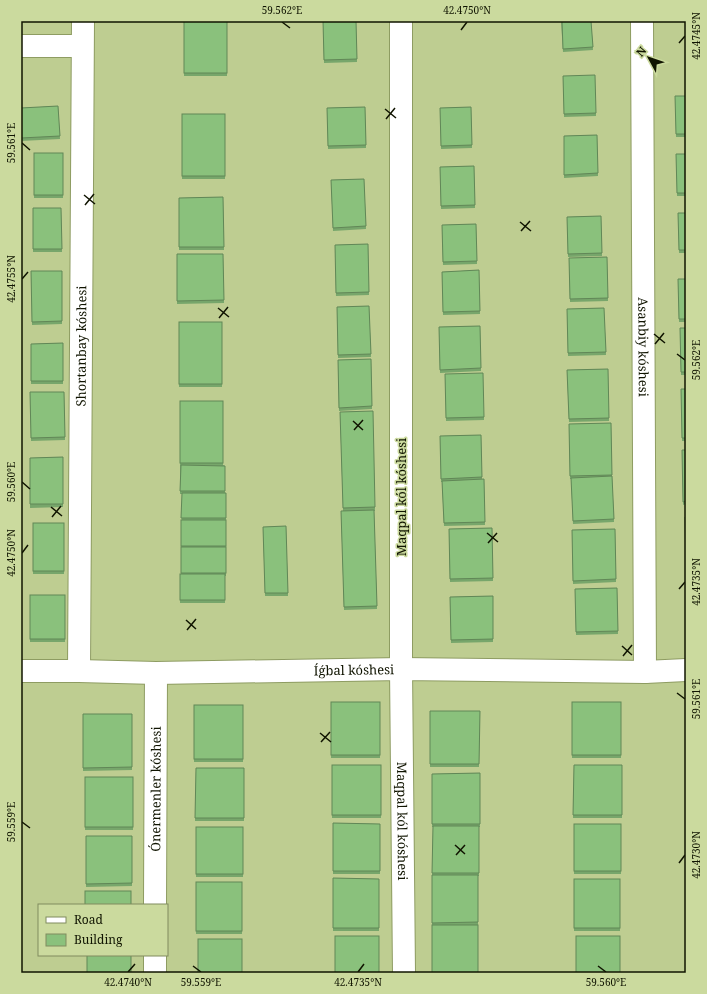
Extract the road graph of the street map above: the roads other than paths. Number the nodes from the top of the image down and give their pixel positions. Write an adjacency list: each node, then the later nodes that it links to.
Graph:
1 (83, 21): 5 (street, Shortanbay kóshesi)
2 (401, 21): 6 (street, Maqpal kól kóshesi)
3 (642, 21): 10 (street, Asanbiy kóshesi)
4 (21, 46): 5 (street)
5 (82, 46): 9 (street, Shortanbay kóshesi)
6 (401, 669): 10 (street, Íǵbal kóshesi); 11 (street, Íǵbal kóshesi); 15 (street, Maqpal kól kóshesi)
7 (686, 670): 10 (street, Íǵbal kóshesi)
8 (21, 671): 9 (street, Íǵbal kóshesi)
9 (79, 671): 11 (street, Íǵbal kóshesi)
10 (645, 672)
11 (156, 673): 12 (street, Ónermenler kóshesi)
12 (155, 904)
13 (155, 956): 14 (street)
14 (155, 973)
15 (404, 973)

